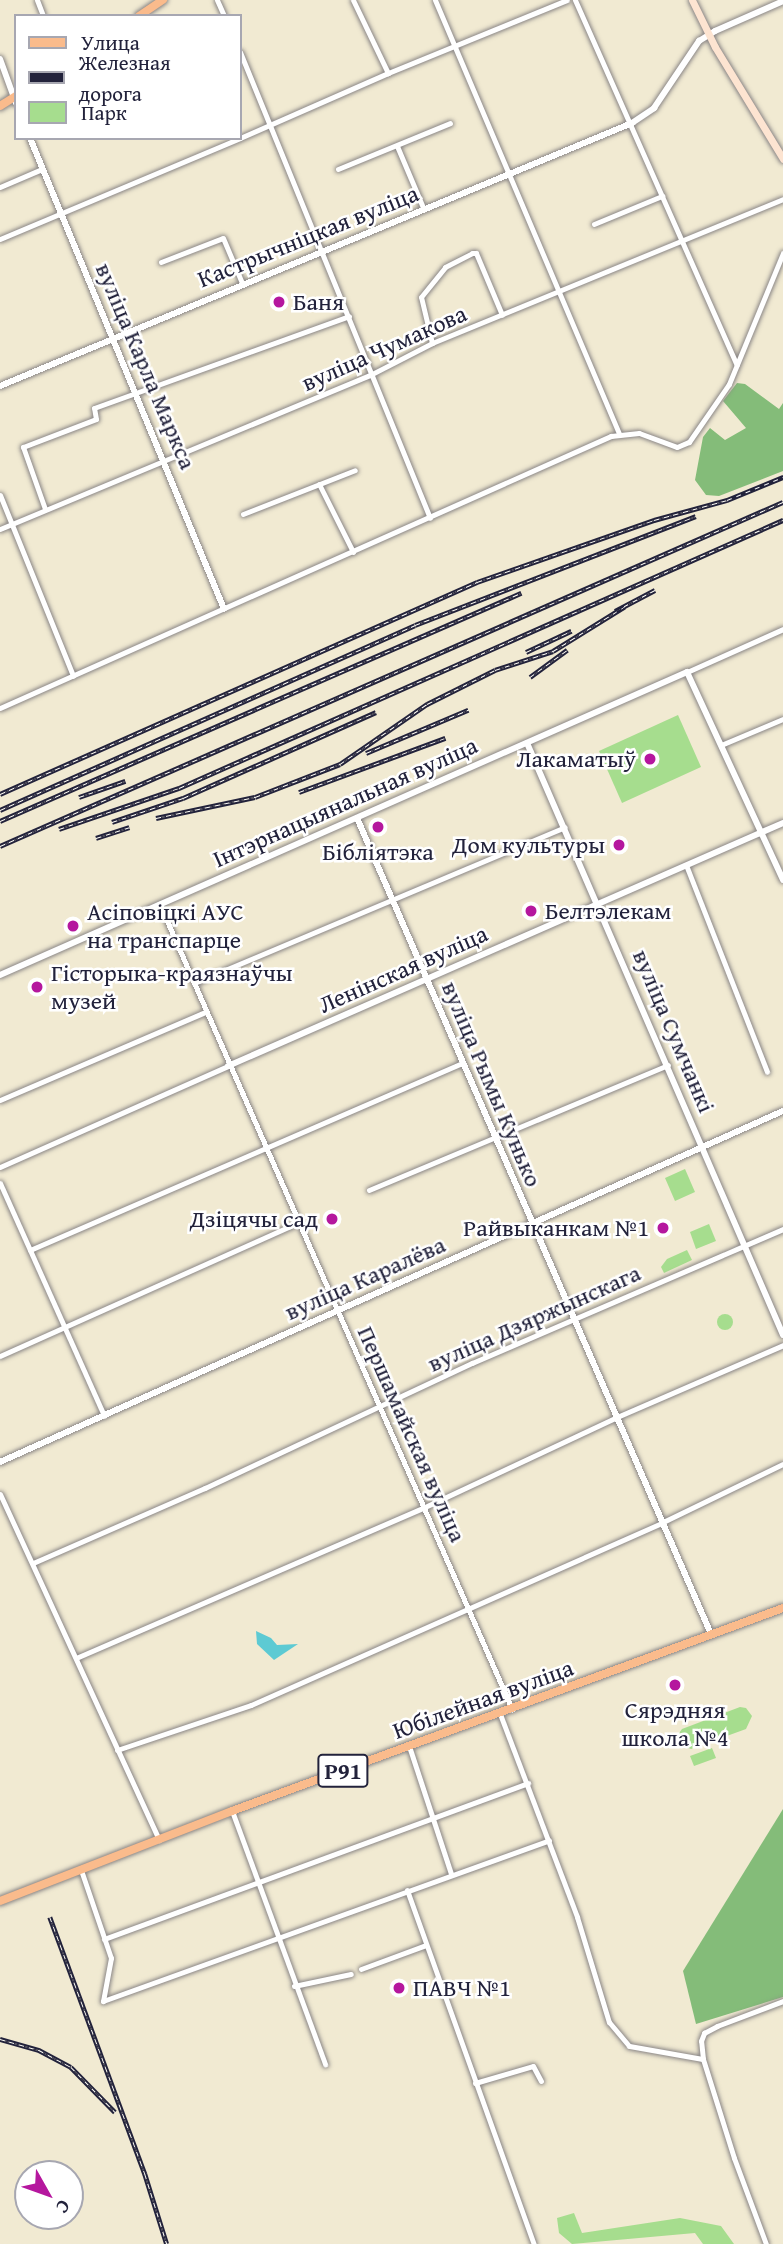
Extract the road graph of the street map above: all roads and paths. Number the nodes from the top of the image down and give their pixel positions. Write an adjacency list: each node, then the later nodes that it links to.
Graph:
1 (163, 0): 8 (main road)
2 (354, 0): 13 (street)
3 (435, 0): 10 (street)
4 (567, 0): 10 (street)
5 (575, 0): 16 (street)
6 (692, 0): 9 (main road)
7 (783, 1): 9 (street)
8 (142, 14)
9 (708, 34): 16 (street, Кастрычніцкая вуліца); 22 (main road)
10 (455, 45): 13 (street); 25 (street)
11 (242, 57): 17 (street)
12 (0, 59): 14 (street)
13 (388, 73): 17 (street)
14 (14, 96)
15 (450, 123): 21 (street)
16 (632, 124): 25 (street, Кастрычніцкая вуліца); 27 (street)
17 (272, 125): 18 (street); 36 (street)
18 (242, 137)
19 (31, 140): 23 (street, вуліца Карла Маркса)
20 (235, 140): 30 (street)
21 (397, 146): 24 (street); 29 (street)
22 (783, 159)
23 (41, 169): 26 (street); 30 (street, вуліца Карла Маркса)
24 (338, 169)
25 (511, 174): 29 (street, Кастрычніцкая вуліца); 40 (street)
26 (0, 187)
27 (663, 196): 31 (street); 35 (street)
28 (783, 199): 35 (street, вуліца Чумакова)
29 (424, 210): 36 (street, Кастрычніцкая вуліца)
30 (61, 213): 34 (street); 43 (street, вуліца Карла Маркса)
31 (594, 224)
32 (231, 235): 33 (street)
33 (223, 238): 38 (street); 39 (street)
34 (0, 239)
35 (684, 242): 40 (street, вуліца Чумакова); 45 (street)
36 (321, 251): 39 (street, Кастрычніцкая вуліца); 42 (street)
37 (783, 253): 45 (street)
38 (161, 262)
39 (242, 283): 43 (street, Кастрычніцкая вуліца)
40 (559, 293): 41 (street, вуліца Чумакова); 49 (street)
41 (502, 315): 44 (street, вуліца Чумакова); 44 (street)
42 (349, 316): 46 (street); 48 (street)
43 (114, 338): 47 (street, Кастрычніцкая вуліца); 48 (street, вуліца Карла Маркса)
44 (432, 344): 46 (street, вуліца Чумакова)
45 (737, 365): 49 (street)
46 (372, 374): 50 (street, вуліца Чумакова); 56 (street)
47 (0, 386)
48 (136, 395): 50 (street, вуліца Карла Маркса); 54 (street)
49 (619, 433): 56 (street)
50 (165, 460): 54 (street, вуліца Чумакова); 60 (street, вуліца Карла Маркса)
51 (355, 470): 52 (street)
52 (319, 484): 55 (street); 59 (street)
53 (0, 495): 57 (street)
54 (45, 509): 57 (street, вуліца Чумакова)
55 (243, 514)
56 (430, 518): 59 (street)
57 (12, 524): 58 (street, вуліца Чумакова); 63 (street)
58 (0, 529)
59 (353, 552): 60 (street)
60 (224, 609): 63 (street)
61 (783, 629): 62 (street, Інтэрнацыянальная вуліца)
62 (687, 672): 66 (street, Інтэрнацыянальная вуліца); 67 (street)
63 (73, 676): 64 (street)
64 (0, 708)
65 (783, 719): 67 (street)
66 (527, 743): 68 (street, Інтэрнацыянальная вуліца); 70 (street, вуліца Сумчанкі)
67 (721, 745): 71 (street)
68 (357, 818): 74 (street, вуліца Рымы Кунько); 76 (street, Інтэрнацыянальная вуліца)
69 (783, 822): 71 (street, Ленінская вуліца)
70 (565, 827): 74 (street); 75 (street, вуліца Сумчанкі)
71 (761, 831): 72 (street, Ленінская вуліца); 73 (street)
72 (686, 865): 75 (street, Ленінская вуліца); 84 (street)
73 (783, 880)
74 (393, 898): 78 (street, вуліца Рымы Кунько); 79 (street)
75 (598, 903): 78 (street, Ленінская вуліца); 82 (street, вуліца Сумчанкі)
76 (160, 905): 77 (street, Інтэрнацыянальная вуліца); 79 (street, Першамайская вуліца)
77 (0, 975)
78 (427, 981): 81 (street, вуліца Рымы Кунько); 83 (street, Ленінская вуліца)
79 (194, 983): 80 (street, Першамайская вуліца)
80 (205, 1012): 83 (street, Першамайская вуліца); 85 (street)
81 (462, 1063): 87 (street, вуліца Рымы Кунько); 88 (street)
82 (668, 1065): 87 (street); 89 (street, вуліца Сумчанкі)
83 (229, 1066): 88 (street, Першамайская вуліца); 90 (street, Ленінская вуліца)
84 (767, 1072)
85 (0, 1100)
86 (783, 1111): 89 (street, вуліца Каралёва)
87 (494, 1136): 92 (street); 94 (street, вуліца Рымы Кунько)
88 (265, 1147): 93 (street, Першамайская вуліца); 97 (street)
89 (702, 1147): 94 (street, вуліца Каралёва); 96 (street, вуліца Сумчанкі)
90 (0, 1167)
91 (0, 1183): 97 (street)
92 (369, 1190)
93 (299, 1222): 98 (street, Першамайская вуліца); 100 (street)
94 (532, 1224): 98 (street, вуліца Каралёва); 99 (street, вуліца Рымы Кунько)
95 (783, 1229): 96 (street, вуліца Дзяржынскага)
96 (744, 1245): 99 (street, вуліца Дзяржынскага); 101 (street, вуліца Сумчанкі)
97 (30, 1250): 100 (street)
98 (340, 1310): 104 (street, Першамайская вуліца); 105 (street, вуліца Каралёва)
99 (573, 1320): 104 (street, вуліца Дзяржынскага); 106 (street, вуліца Рымы Кунько)
100 (65, 1327): 103 (street); 105 (street)
101 (783, 1335)
102 (783, 1345): 106 (street)
103 (0, 1356)
104 (381, 1407): 110 (street, Першамайская вуліца); 112 (street, вуліца Дзяржынскага)
105 (104, 1416): 107 (street, вуліца Каралёва)
106 (617, 1417): 110 (street); 111 (street, вуліца Рымы Кунько)
107 (0, 1462)
108 (783, 1464): 111 (street)
109 (0, 1494): 112 (street)
110 (425, 1507): 113 (street, Першамайская вуліца); 116 (street)
111 (663, 1522): 113 (street); 115 (street, вуліца Рымы Кунько)
112 (33, 1563): 116 (street)
113 (470, 1607): 117 (street, Першамайская вуліца); 120 (street)
114 (783, 1608): 115 (main road, Юбілейная вуліца / Р91)
115 (711, 1634): 117 (main road, Юбілейная вуліца / Р91)
116 (76, 1658): 120 (street)
117 (512, 1709): 118 (main road, Юбілейная вуліца / Р91)
118 (500, 1714): 119 (main road, Юбілейная вуліца / Р91); 121 (street)
119 (410, 1746): 122 (main road, Юбілейная вуліца / Р91); 123 (street)
120 (117, 1750): 125 (street)
121 (528, 1783): 123 (street); 124 (street)
122 (232, 1811): 125 (main road, Юбілейная вуліца / Р91); 128 (street)
123 (433, 1816): 127 (street); 128 (street)
124 (549, 1839): 127 (street); 138 (street)
125 (159, 1840): 126 (main road, Юбілейная вуліца / Р91)
126 (81, 1870): 130 (main road, Юбілейная вуліца / Р91); 132 (street)
127 (452, 1874): 129 (street)
128 (257, 1882): 131 (street); 132 (street)
129 (407, 1890): 131 (street); 133 (street)
130 (0, 1901)
131 (278, 1937): 132 (street); 136 (street)
132 (104, 1939)
133 (426, 1945): 134 (street); 141 (street)
134 (361, 1969)
135 (351, 1974): 136 (street)
136 (294, 1986): 139 (street)
137 (783, 2001): 138 (street)
138 (703, 2059): 143 (street)
139 (325, 2064)
140 (541, 2081): 141 (street)
141 (475, 2083): 142 (street)
142 (534, 2244)
143 (766, 2244)

